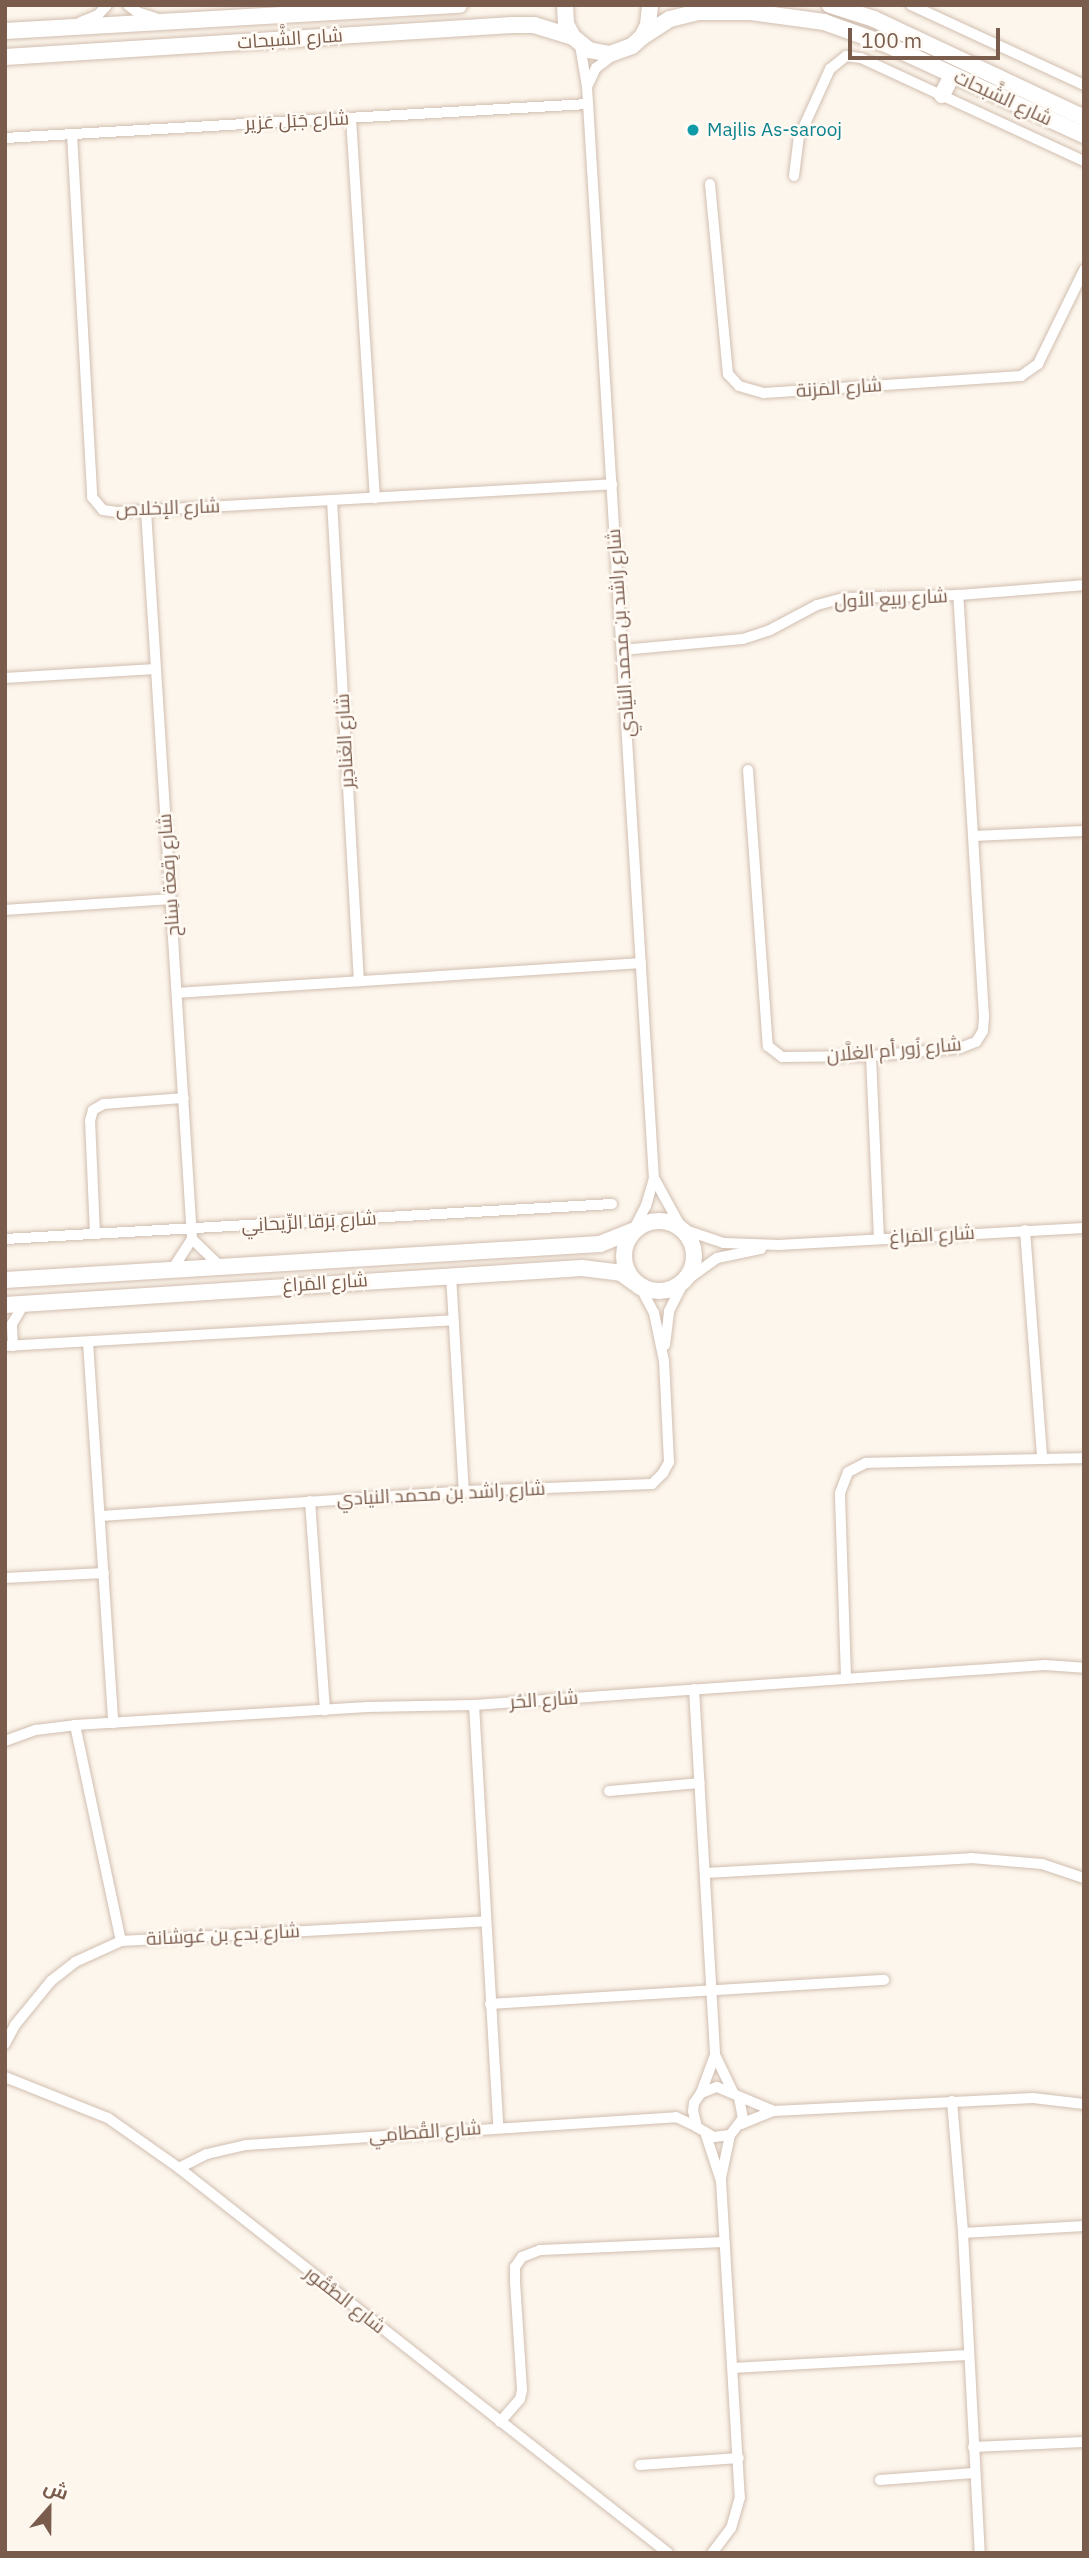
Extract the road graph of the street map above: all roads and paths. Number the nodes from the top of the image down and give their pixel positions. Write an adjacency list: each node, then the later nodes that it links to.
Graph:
1 (107, 5): 9 (street)
2 (128, 5): 8 (street)
3 (565, 5): 12 (street)
4 (650, 5): 11 (street)
5 (830, 5): 21 (street, شارع الشَّبحات)
6 (911, 5): 16 (street)
7 (448, 6): 8 (street, شارع الشَّبحات)
8 (176, 21): 9 (street, شارع الشَّبحات)
9 (68, 28): 10 (street, شارع الشَّبحات)
10 (5, 31)
11 (642, 37): 13 (street, شارع الشَّبحات); 15 (street, شارع الشَّبحات)
12 (577, 41): 13 (street, شارع الشَّبحات); 14 (street, شارع الشَّبحات); 17 (street, شارع راشد بن محمد النيادي)
13 (620, 52): 17 (street)
14 (5, 57)
15 (952, 75): 18 (street); 23 (street, شارع الشَّبحات)
16 (1084, 85)
17 (587, 87): 19 (street, شارع راشد بن محمد النيادي)
18 (942, 95): 25 (street); 26 (street)
19 (588, 104): 20 (street, شارع جَبَل عَزير); 30 (street, شارع راشد بن محمد النيادي)
20 (351, 118): 22 (street, شارع جَبَل عَزير); 31 (street)
21 (1084, 118)
22 (72, 134): 24 (street, شارع جَبَل عَزير); 33 (street, شارع الإخلاص)
23 (1084, 135)
24 (5, 138)
25 (1084, 161)
26 (794, 176)
27 (710, 184): 29 (street, شارع المَزنة)
28 (1084, 270): 29 (street, شارع المَزنة)
29 (1079, 295)
30 (612, 484): 31 (street, شارع الإخلاص); 36 (street, شارع راشد بن محمد النيادي)
31 (375, 498): 32 (street, شارع الإخلاص)
32 (332, 500): 33 (street, شارع الإخلاص); 45 (street, شارع الغَنادِير)
33 (146, 510): 37 (street, شارع رِقعة سِناح)
34 (1084, 585): 35 (street, شارع ربيع الأول)
35 (958, 595): 36 (street, شارع ربيع الأول); 41 (street, شارع زُور أم الغلَّان)
36 (622, 650): 44 (street, شارع راشد بن محمد النيادي)
37 (155, 669): 38 (street); 42 (street, شارع رِقعة سِناح)
38 (5, 678)
39 (748, 770): 47 (street, شارع زُور أم الغلَّان)
40 (1084, 831): 41 (street)
41 (972, 836): 47 (street, شارع زُور أم الغلَّان)
42 (171, 899): 43 (street); 46 (street, شارع رِقعة سِناح)
43 (5, 910)
44 (640, 963): 45 (street); 49 (street, شارع راشد بن محمد النيادي)
45 (359, 981): 46 (street)
46 (177, 993): 48 (street, شارع رِقعة سِناح)
47 (871, 1056): 57 (street)
48 (184, 1098): 55 (street); 56 (street, شارع رِقعة سِناح)
49 (654, 1178): 52 (street, شارع راشد بن محمد النيادي); 54 (street, شارع راشد بن محمد النيادي)
50 (612, 1204): 56 (street, شارع بَرقا الرِّيحانِي)
51 (1084, 1228): 53 (street, شارع المَراغ)
52 (682, 1230): 54 (street); 59 (street, شارع المَراغ); 64 (street)
53 (1025, 1230): 57 (street, شارع المَراغ); 74 (street)
54 (633, 1231): 60 (street, شارع المَراغ); 65 (street)
55 (95, 1234): 56 (street, شارع بَرقا الرِّيحانِي); 58 (street, شارع بَرقا الرِّيحانِي)
56 (192, 1234): 60 (street); 61 (street)
57 (879, 1238): 59 (street, شارع المَراغ)
58 (5, 1239)
59 (779, 1245): 64 (street, شارع المَراغ)
60 (220, 1266): 61 (street, شارع المَراغ)
61 (172, 1270): 63 (street, شارع المَراغ)
62 (451, 1275): 65 (street, شارع المَراغ); 66 (street, شارع المَراغ); 69 (street)
63 (5, 1280)
64 (684, 1282): 65 (street); 73 (street, شارع راشد بن محمد النيادي)
65 (640, 1287): 73 (street, شارع راشد بن محمد النيادي)
66 (24, 1304): 67 (street, شارع المَراغ); 70 (street)
67 (5, 1305)
68 (5, 1319): 70 (street)
69 (453, 1320): 71 (street); 76 (street)
70 (11, 1330): 72 (street)
71 (88, 1342): 72 (street); 78 (street)
72 (9, 1346)
73 (664, 1361): 76 (street, شارع راشد بن محمد النيادي)
74 (1042, 1457): 75 (street); 82 (street)
75 (1084, 1458)
76 (464, 1491): 77 (street, شارع راشد بن محمد النيادي)
77 (310, 1501): 78 (street, شارع راشد بن محمد النيادي); 85 (street)
78 (101, 1516): 79 (street)
79 (104, 1573): 80 (street); 86 (street)
80 (5, 1578)
81 (1084, 1668): 82 (street, شارع الحُر)
82 (846, 1677): 83 (street, شارع الحُر)
83 (694, 1689): 84 (street, شارع الحُر); 89 (street)
84 (474, 1705): 85 (street, شارع الحُر); 93 (street)
85 (325, 1710): 86 (street, شارع الحُر)
86 (113, 1723): 87 (street, شارع الحُر)
87 (75, 1725): 88 (street, شارع الحُر); 94 (street)
88 (5, 1741)
89 (700, 1783): 90 (street); 91 (street)
90 (609, 1791)
91 (705, 1873): 92 (street); 96 (street)
92 (1084, 1878)
93 (485, 1921): 94 (street, شارع بَدع بن عُوشانة); 97 (street)
94 (121, 1941): 98 (street, شارع بَدع بن عُوشانة)
95 (884, 1980): 96 (street)
96 (712, 1991): 97 (street); 99 (street)
97 (490, 2004): 109 (street)
98 (5, 2044)
99 (715, 2055): 101 (street); 102 (street)
100 (5, 2077): 113 (street, شارع الصُّقُور)
101 (701, 2093): 102 (street); 104 (street)
102 (736, 2095): 106 (street); 108 (street)
103 (952, 2101): 105 (street); 106 (street); 116 (street)
104 (694, 2103): 107 (street); 110 (street)
105 (1084, 2104)
106 (774, 2111): 108 (street)
107 (676, 2118): 109 (street, شارع القُطامِي); 110 (street, شارع القُطامِي)
108 (741, 2124): 112 (street)
109 (498, 2127): 113 (street, شارع القُطامِي)
110 (697, 2127): 111 (street)
111 (706, 2135): 112 (street); 114 (street)
112 (730, 2135): 114 (street)
113 (179, 2168): 120 (street, شارع الصُّقُور)
114 (720, 2180): 117 (street)
115 (1084, 2226): 116 (street)
116 (963, 2232): 118 (street)
117 (724, 2242): 119 (street); 120 (street)
118 (967, 2354): 119 (street); 122 (street)
119 (733, 2368): 123 (street)
120 (500, 2422): 127 (street, شارع الصُّقُور)
121 (1084, 2442): 122 (street)
122 (973, 2447): 125 (street)
123 (739, 2458): 124 (street); 128 (street)
124 (640, 2465)
125 (974, 2473): 126 (street); 129 (street)
126 (880, 2480)
127 (668, 2553)
128 (712, 2553)
129 (980, 2553)

